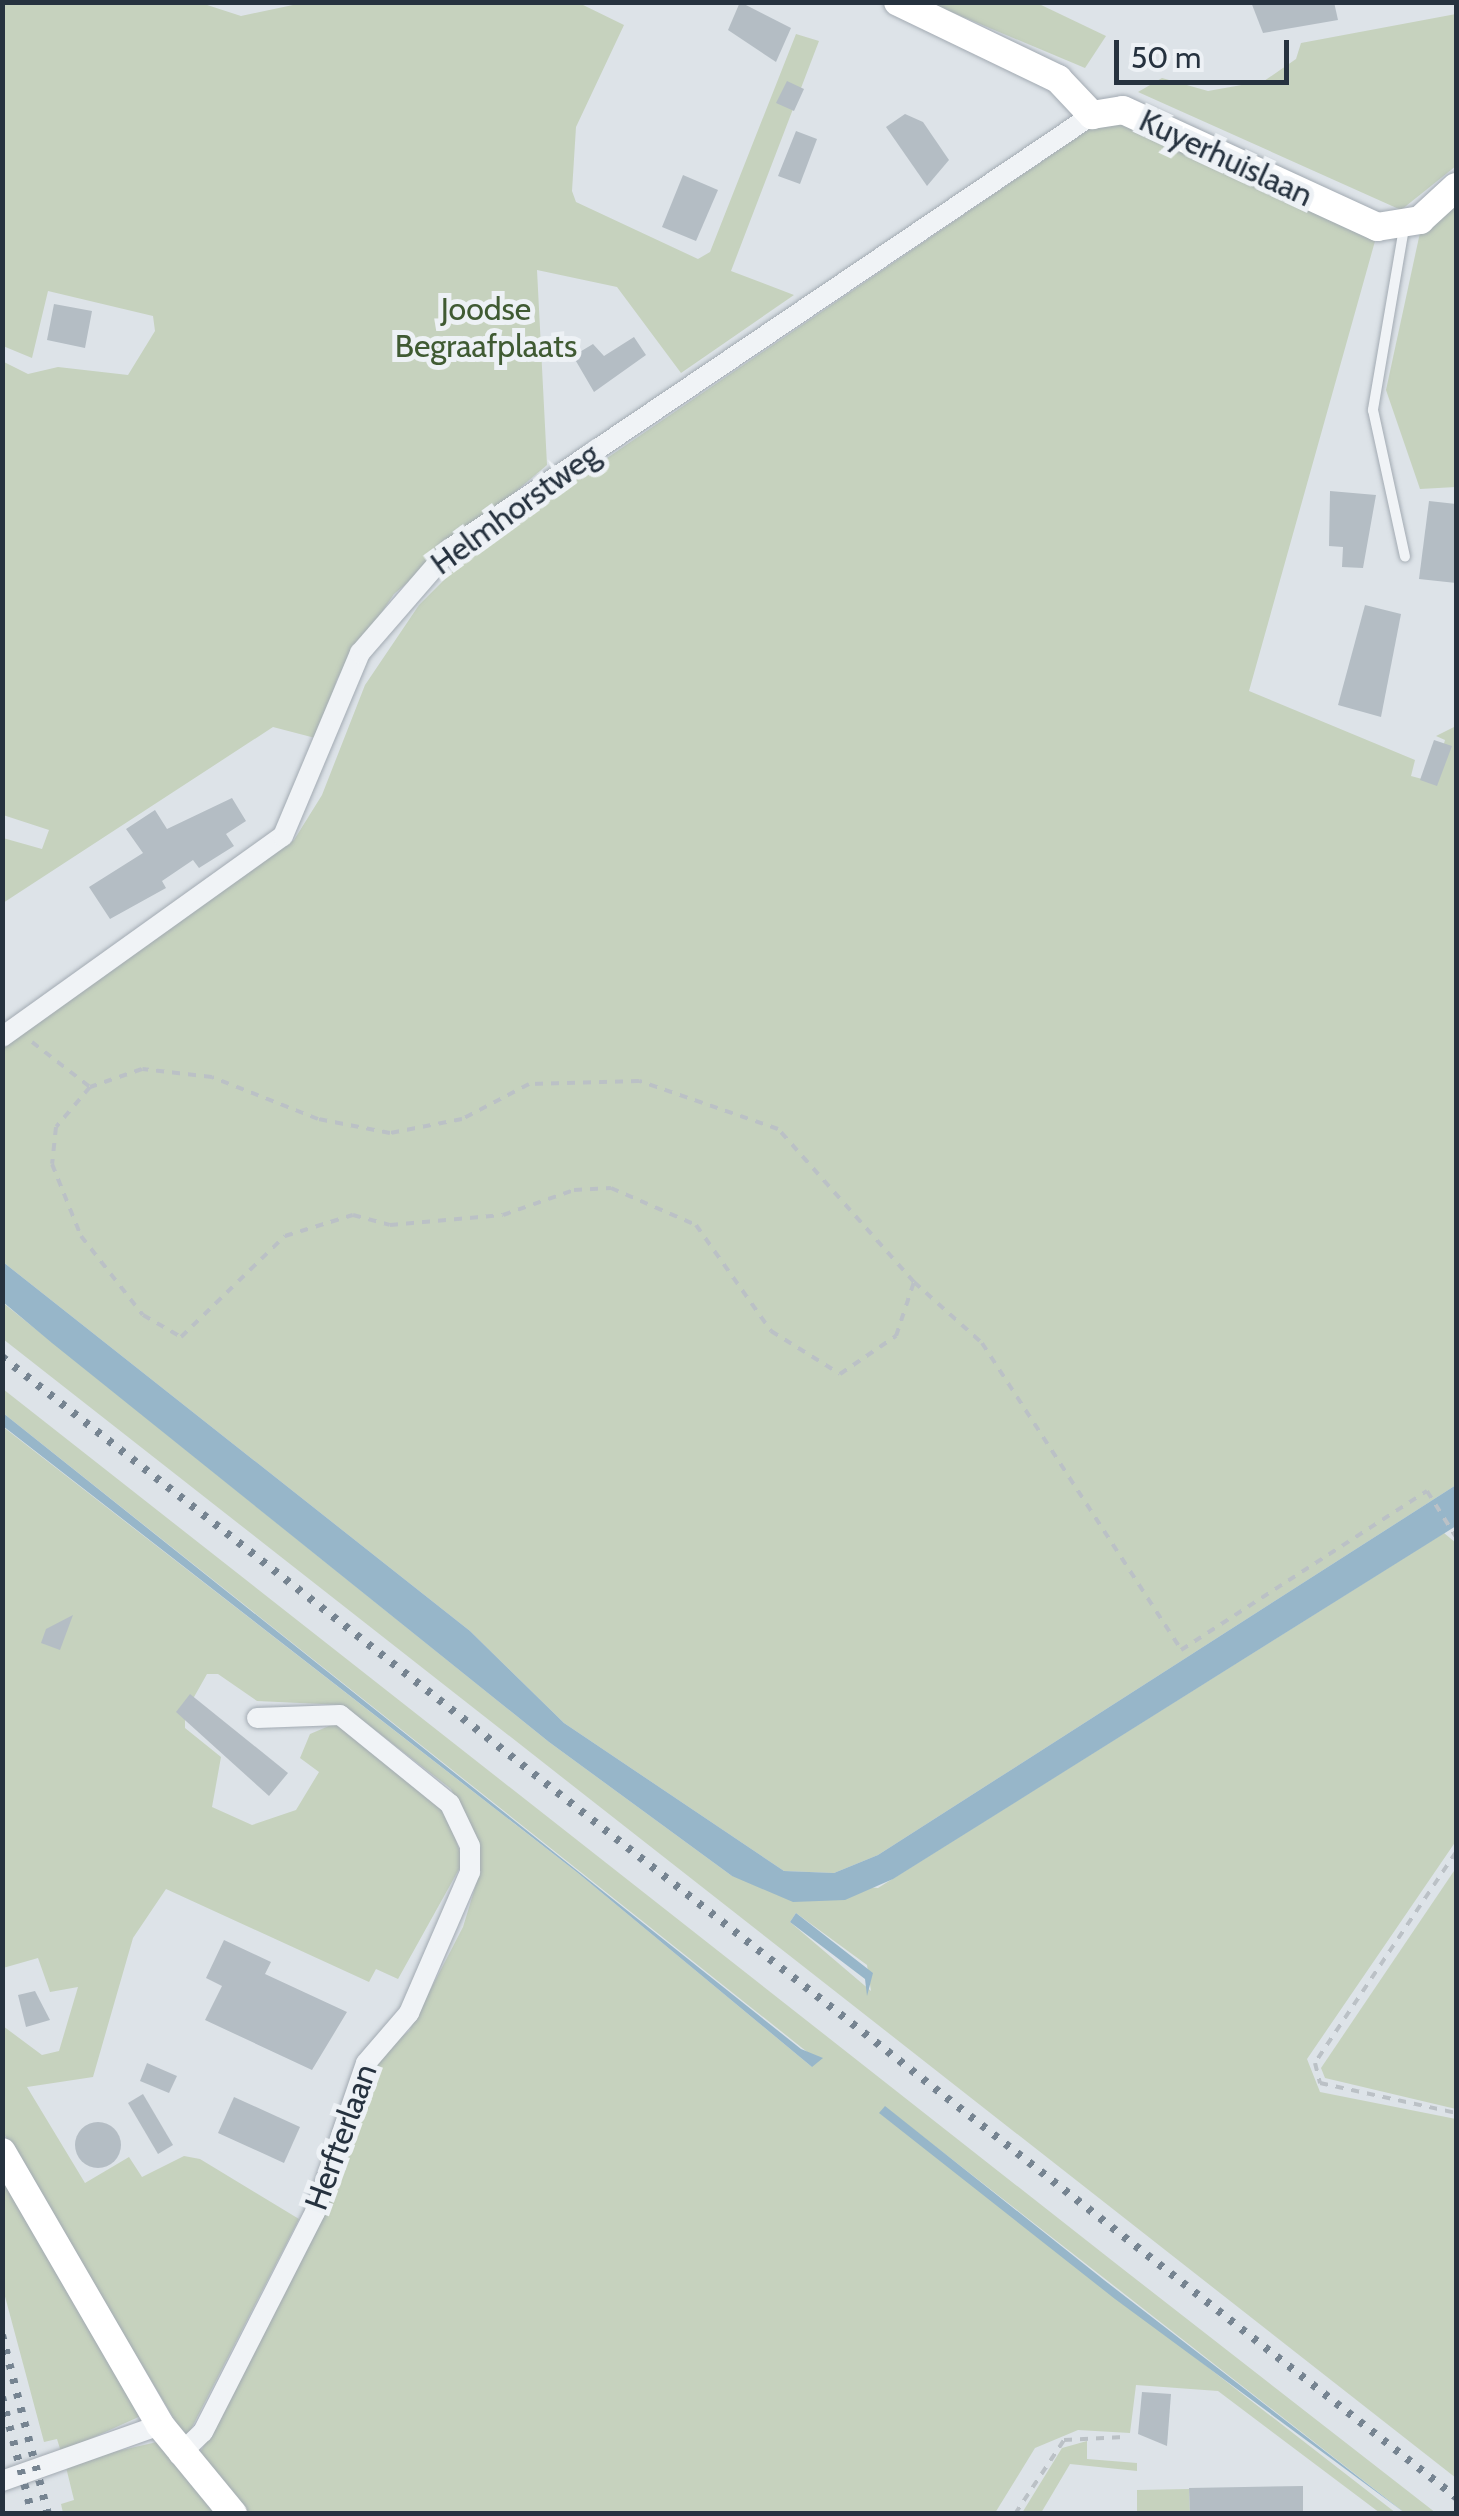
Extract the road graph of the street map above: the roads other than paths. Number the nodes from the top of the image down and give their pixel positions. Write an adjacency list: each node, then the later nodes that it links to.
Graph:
1 (898, 2): 2 (street, Kuyerhuislaan)
2 (1092, 115): 4 (street, Kuyerhuislaan); 6 (street, Helmhorstweg)
3 (1456, 187): 4 (street)
4 (1404, 228): 5 (lane)
5 (1405, 557)
6 (5, 1035)
7 (257, 1718): 10 (street, Herfterlaan)
8 (2, 2152): 9 (street)
9 (160, 2425): 10 (street); 11 (street)
10 (179, 2455): 12 (street)
11 (2, 2481)
12 (233, 2514)

